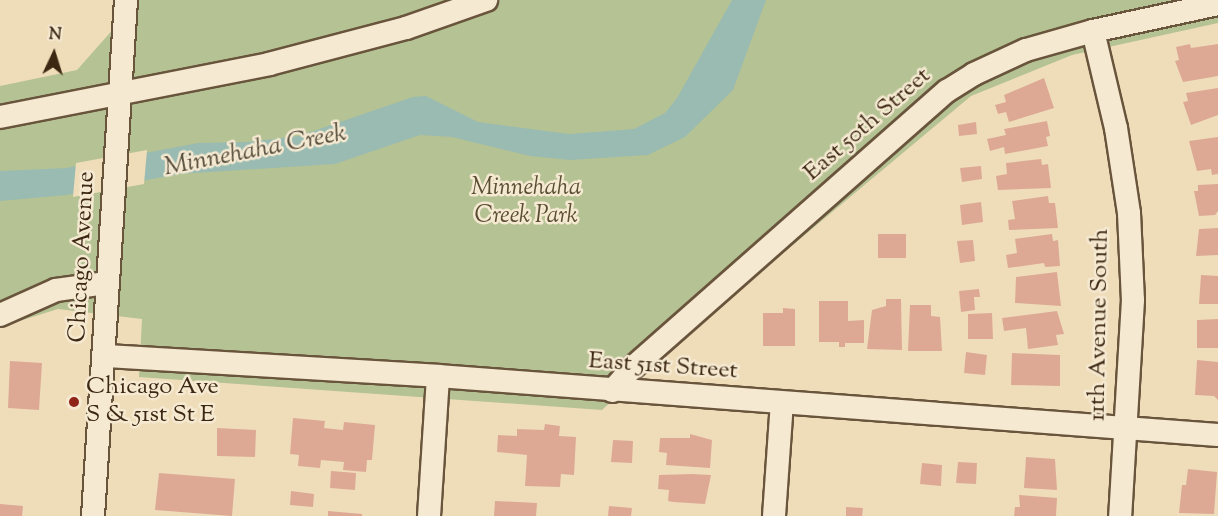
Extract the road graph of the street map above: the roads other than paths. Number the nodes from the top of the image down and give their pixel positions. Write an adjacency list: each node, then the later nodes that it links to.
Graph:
1 (126, 0): 5 (street, Chicago Avenue)
2 (478, 1): 5 (street)
3 (1218, 4): 4 (street, East 50th Street)
4 (1093, 31): 11 (street, East 50th Street); 13 (street, 11th Avenue South)
5 (119, 93): 6 (street); 7 (street, Chicago Avenue)
6 (0, 117)
7 (106, 283): 8 (street); 9 (street, Chicago Avenue)
8 (0, 315)
9 (105, 356): 10 (street, East 51st Street); 15 (street, Chicago Avenue)
10 (438, 376): 11 (street, East 51st Street); 16 (street)
11 (612, 392): 12 (street, East 51st Street)
12 (782, 403): 13 (street, East 51st Street); 17 (street)
13 (1126, 429): 14 (street, East 51st Street); 18 (street, 11th Avenue South)
14 (1218, 435)
15 (93, 516)
16 (429, 516)
17 (774, 516)
18 (1120, 516)

